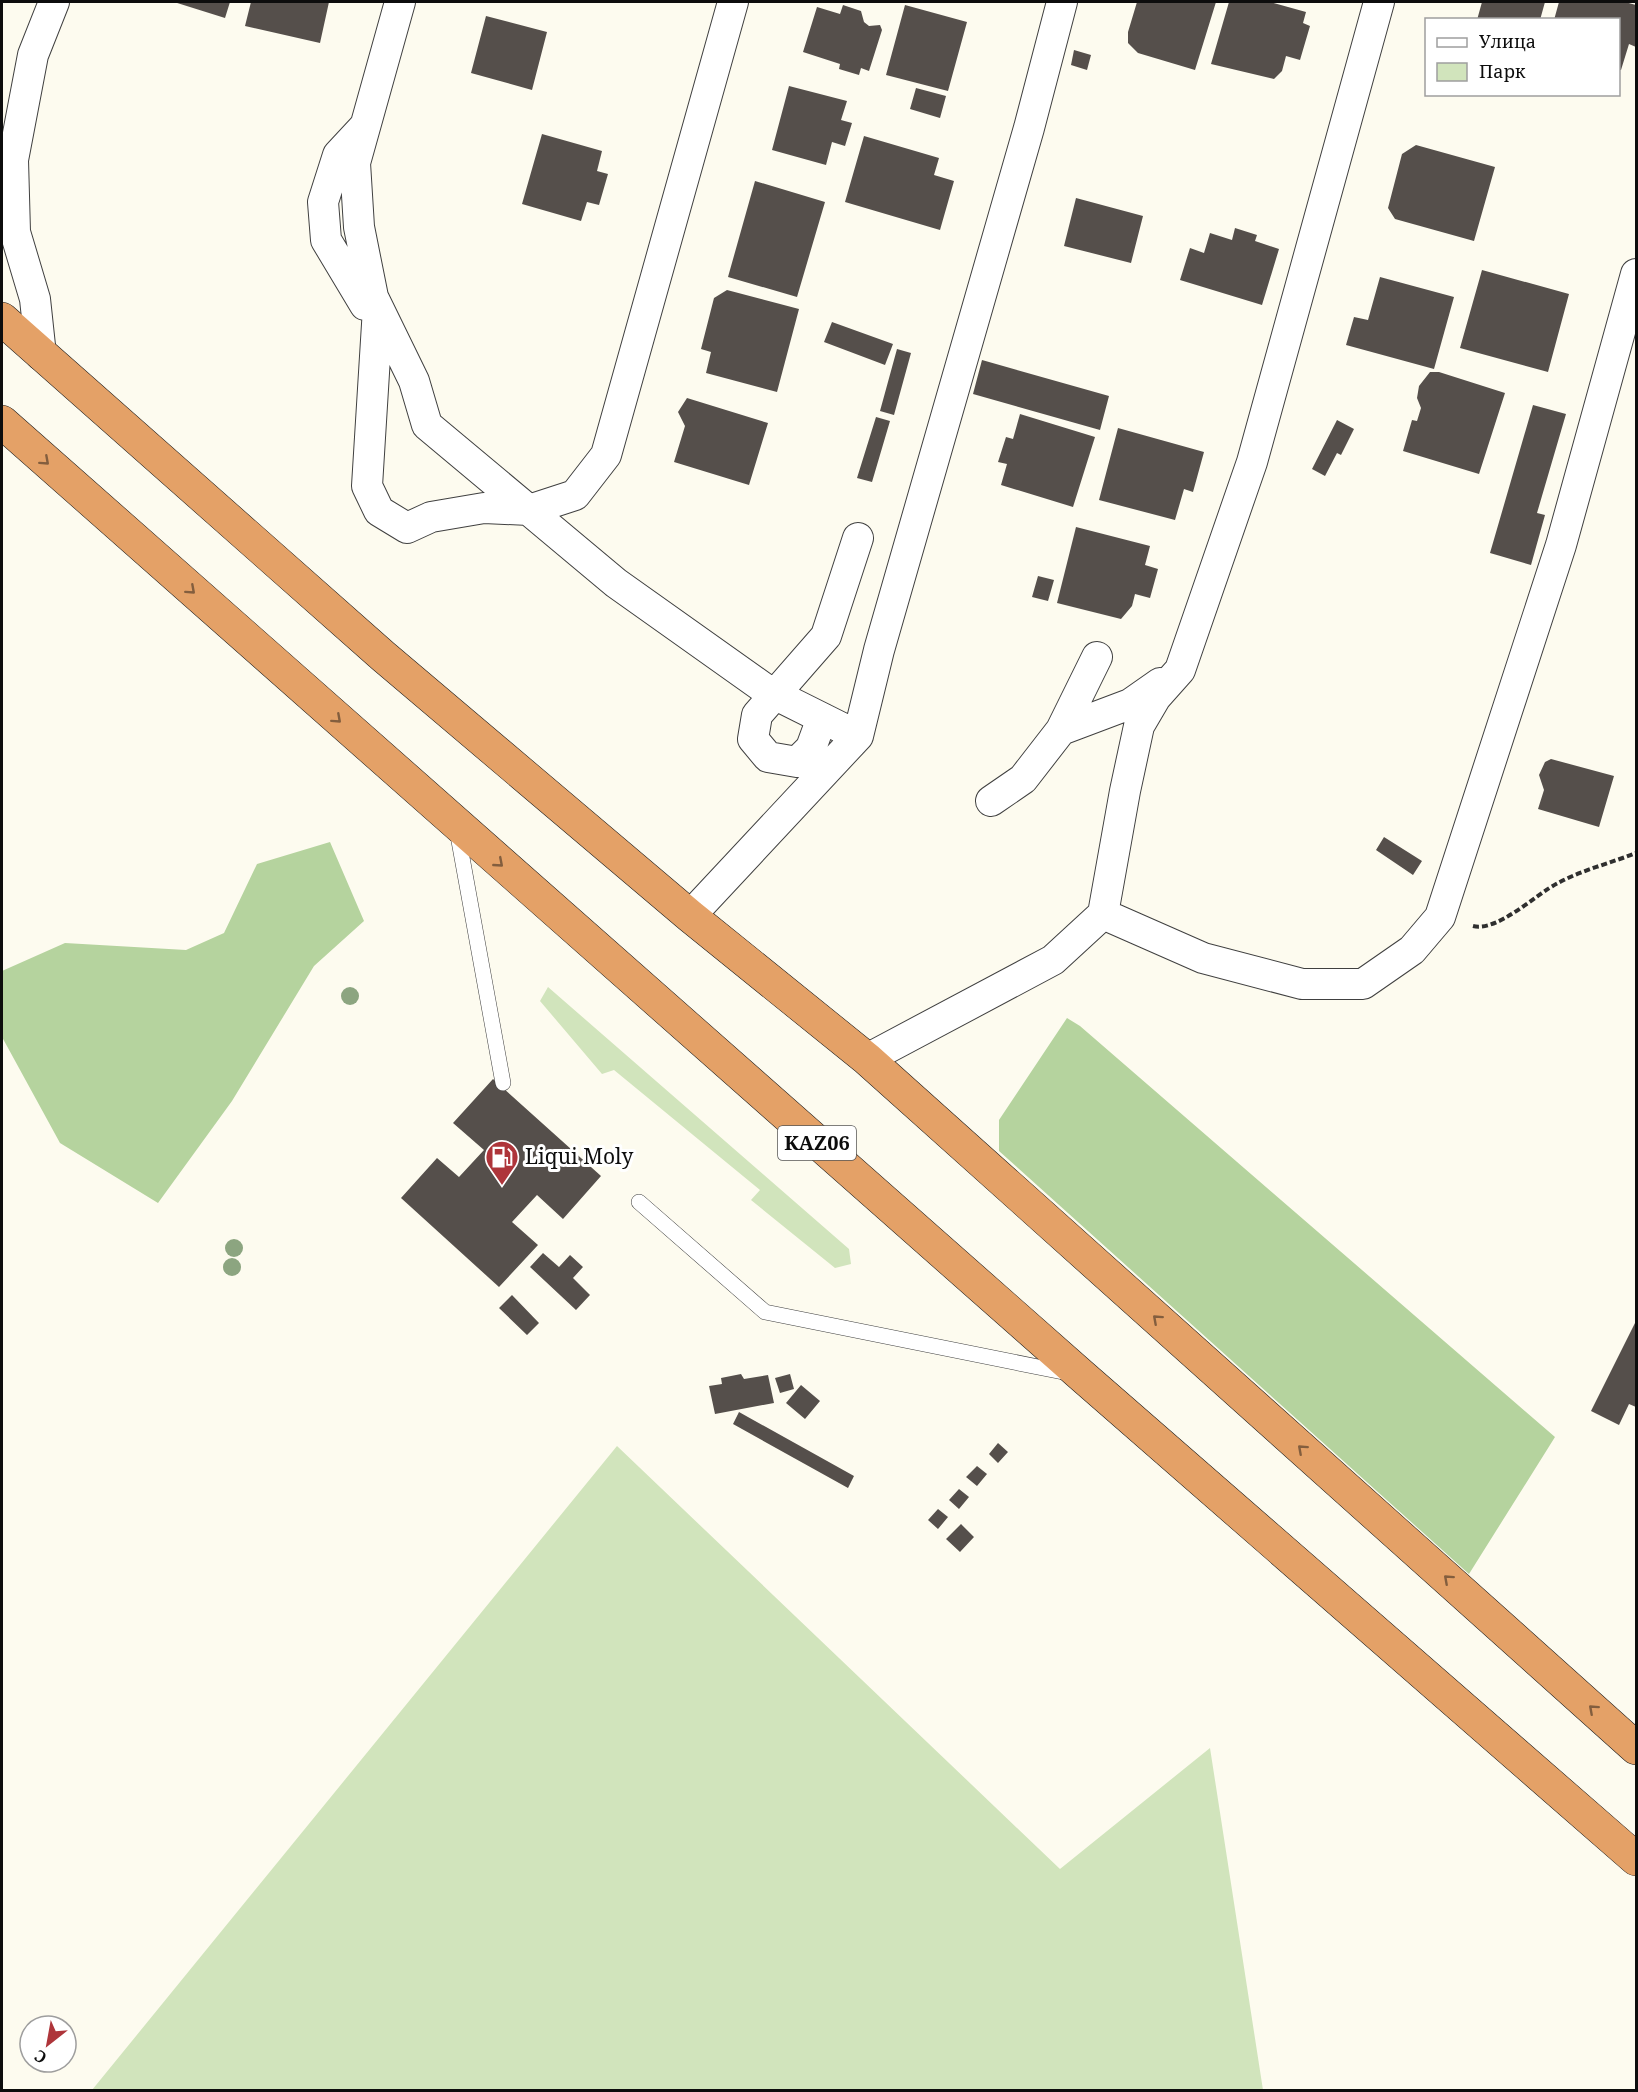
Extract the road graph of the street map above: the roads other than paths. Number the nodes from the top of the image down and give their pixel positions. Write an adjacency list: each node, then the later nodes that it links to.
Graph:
1 (54, 2): 9 (street)
2 (400, 2): 7 (street)
3 (733, 2): 11 (street)
4 (1062, 2): 18 (street)
5 (1378, 2): 14 (street)
6 (1636, 274): 21 (street)
7 (378, 308): 11 (street); 11 (street)
8 (2, 320): 9 (highway)
9 (41, 355): 22 (highway)
10 (2, 422): 20 (highway, KАZ06, one-way to 20)
11 (529, 510): 15 (street)
12 (858, 538): 15 (street)
13 (1097, 657): 17 (street)
14 (1180, 670): 17 (street); 21 (street)
15 (775, 695): 16 (street); 16 (street)
16 (822, 718): 18 (street)
17 (1061, 730): 19 (street)
18 (858, 736): 22 (street)
19 (991, 801)
20 (456, 824): 24 (lane); 26 (highway, KАZ06, one-way to 26)
21 (1103, 914): 23 (street)
22 (690, 916): 23 (highway)
23 (867, 1059): 27 (highway, one-way to 23)
24 (503, 1083)
25 (639, 1202): 26 (lane)
26 (1082, 1375): 28 (highway, KАZ06)
27 (1636, 1748)
28 (1636, 1859)

